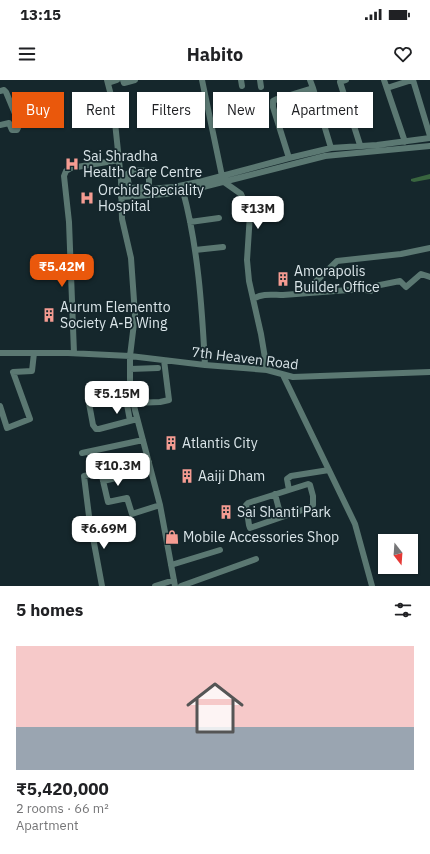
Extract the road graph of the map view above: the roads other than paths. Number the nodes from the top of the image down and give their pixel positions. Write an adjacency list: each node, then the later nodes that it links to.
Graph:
1 (117, 80): 9 (street)
2 (123, 80): 3 (street)
3 (134, 80)
4 (202, 80): 21 (street)
5 (310, 80): 10 (street)
6 (346, 80): 16 (street)
7 (384, 80): 11 (street)
8 (412, 80): 11 (street); 14 (street)
9 (108, 81): 20 (street)
10 (312, 88): 18 (street); 19 (street)
11 (387, 88): 15 (street)
12 (0, 92): 13 (street)
13 (0, 125)
14 (430, 137): 15 (street)
15 (405, 142): 16 (street)
16 (360, 145): 18 (street)
17 (430, 146): 21 (street)
18 (331, 148): 19 (street)
19 (289, 158): 21 (street)
20 (119, 160): 23 (street); 34 (street)
21 (223, 179): 22 (street); 23 (street); 31 (street)
22 (183, 191): 23 (street); 25 (street)
23 (121, 194): 35 (street)
24 (219, 218): 25 (street)
25 (190, 222): 28 (street)
26 (223, 247): 28 (street)
27 (430, 248): 30 (street)
28 (195, 250): 37 (street)
29 (430, 277): 30 (street)
30 (304, 292): 31 (street)
31 (253, 299): 40 (street)
32 (0, 353): 33 (street, 7th Heaven Road)
33 (34, 353): 34 (street, 7th Heaven Road); 44 (street)
34 (74, 353): 35 (street, 7th Heaven Road)
35 (130, 356): 36 (street, 7th Heaven Road); 39 (street)
36 (164, 360): 37 (street, 7th Heaven Road); 43 (street)
37 (205, 365): 40 (street, 7th Heaven Road)
38 (158, 368): 39 (street)
39 (130, 369): 43 (street)
40 (267, 370): 42 (street, 7th Heaven Road)
41 (430, 372): 42 (street, 7th Heaven Road)
42 (283, 375): 50 (street)
43 (134, 402): 45 (street)
44 (0, 406)
45 (137, 419): 46 (street); 47 (street)
46 (130, 421): 46 (street)
47 (143, 440): 48 (street); 49 (street)
48 (82, 453)
49 (149, 462): 51 (street); 56 (street)
50 (329, 470): 54 (street); 65 (street)
51 (101, 472): 53 (street); 62 (street)
52 (129, 475): 53 (street)
53 (103, 481): 56 (street)
54 (288, 490): 55 (street); 57 (street)
55 (275, 494): 57 (street); 57 (street)
56 (160, 505): 60 (street)
57 (281, 517)
58 (220, 550): 60 (street)
59 (256, 559): 64 (street)
60 (171, 566): 61 (street)
61 (174, 583): 63 (street)
62 (102, 586)
63 (155, 586)
64 (181, 586)
65 (372, 586)

